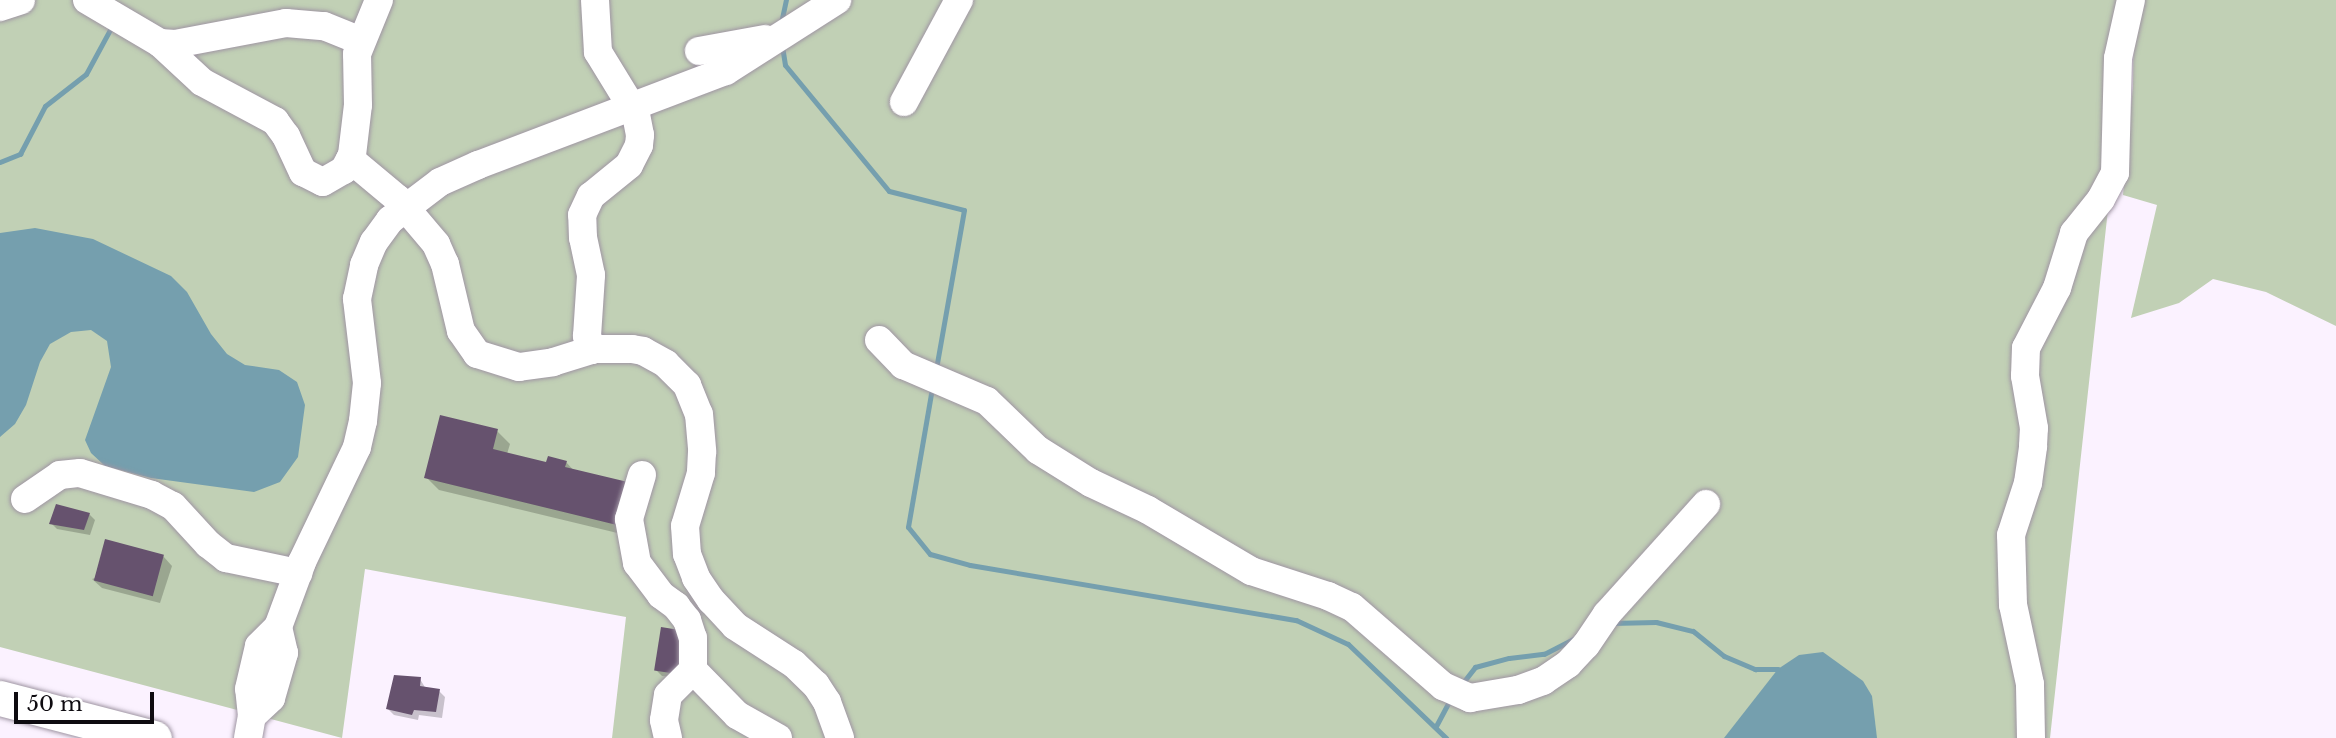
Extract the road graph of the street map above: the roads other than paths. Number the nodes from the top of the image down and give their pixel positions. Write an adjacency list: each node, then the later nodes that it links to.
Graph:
1 (21, 0): 8 (lane)
2 (87, 0): 10 (lane)
3 (379, 0): 9 (lane)
4 (595, 0): 12 (lane)
5 (836, 0): 12 (lane)
6 (959, 0): 11 (lane)
7 (2131, 0): 28 (lane)
8 (0, 7)
9 (361, 41): 10 (lane); 13 (lane)
10 (160, 43): 13 (lane)
11 (904, 102)
12 (632, 106): 14 (lane); 16 (lane)
13 (350, 159): 14 (lane)
14 (405, 206): 16 (lane); 20 (lane)
15 (879, 340): 19 (lane)
16 (592, 350): 27 (lane)
17 (642, 475): 21 (lane)
18 (25, 499): 20 (lane)
19 (1706, 504)
20 (298, 573): 23 (lane)
21 (692, 670): 24 (lane); 26 (lane)
22 (0, 698): 25 (main road)
23 (250, 727)
24 (759, 734)
25 (154, 738)
26 (668, 738)
27 (840, 738)
28 (2031, 738)

